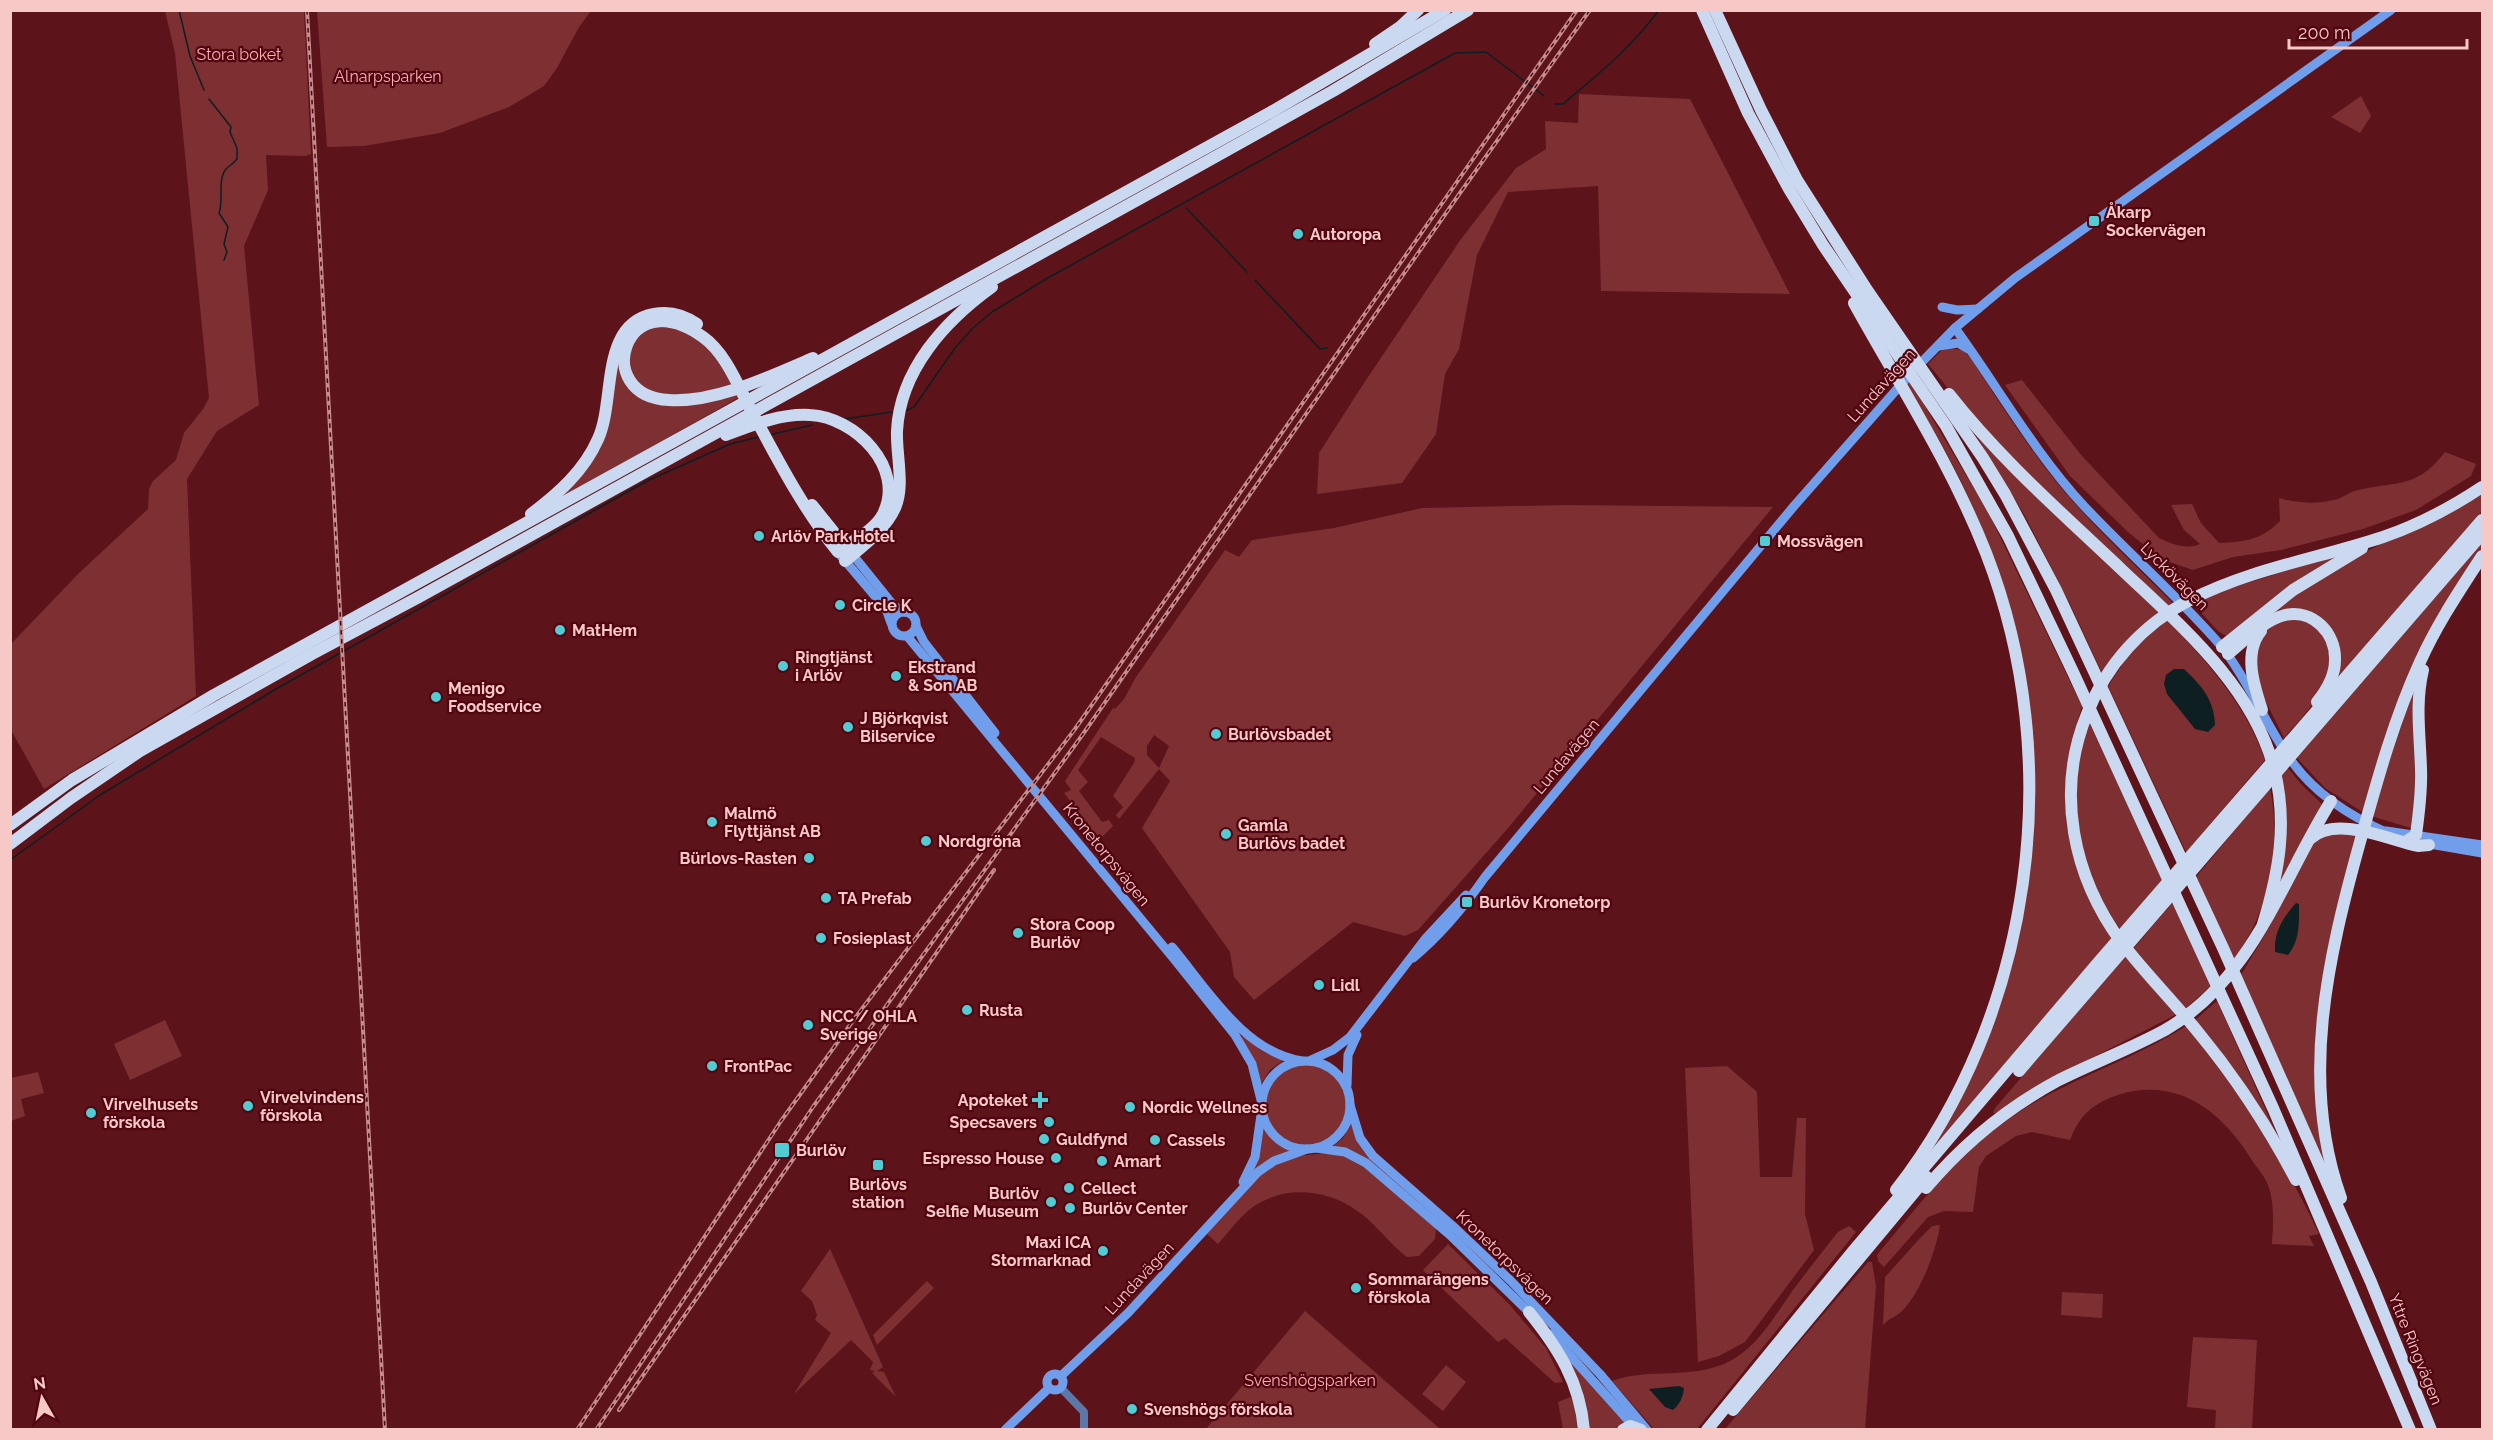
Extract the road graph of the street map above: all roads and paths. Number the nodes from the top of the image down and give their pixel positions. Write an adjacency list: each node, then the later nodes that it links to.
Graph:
1 (1418, 10): 7 (highway)
2 (1446, 10): 7 (highway)
3 (1467, 10): 8 (highway)
4 (1702, 10): 9 (highway)
5 (1715, 10): 10 (highway)
6 (2385, 12): 12 (main road, Lundavägen)
7 (1310, 90): 14 (highway)
8 (1101, 220): 18 (highway); 24 (highway)
9 (1823, 245): 55 (highway); 58 (highway)
10 (1867, 290): 45 (highway); 56 (highway)
11 (1942, 307): 12 (main road)
12 (1978, 309): 13 (main road, Lundavägen)
13 (1955, 328): 15 (main road, Lundavägen); 16 (main road, Lyckövägen)
14 (869, 335): 17 (highway); 23 (highway)
15 (1931, 352): 16 (main road); 47 (main road, Lundavägen)
16 (1977, 358): 32 (main road, Lyckövägen)
17 (737, 382): 23 (highway); 24 (highway)
18 (657, 465): 24 (highway); 41 (highway)
19 (2482, 487): 22 (highway)
20 (2482, 520): 34 (highway)
21 (2482, 534): 36 (highway)
22 (2385, 536): 32 (highway); 58 (highway)
23 (502, 537): 37 (highway)
24 (845, 553): 26 (main road); 27 (main road)
25 (2482, 556): 30 (highway)
26 (905, 612): 27 (main road); 29 (main road)
27 (891, 623): 31 (main road)
28 (2266, 625): 32 (highway); 33 (highway); 34 (highway)
29 (916, 626): 31 (main road); 48 (main road, Kronetorpsvägen)
30 (2438, 627): 39 (highway); 56 (highway)
31 (907, 636): 50 (main road, Kronetorpsvägen)
32 (2225, 650): 33 (main road, Lyckövägen)
33 (2265, 715): 35 (main road, Lyckövägen)
34 (2239, 800): 36 (highway)
35 (2331, 801): 38 (main road, Lyckövägen); 40 (highway)
36 (2228, 821): 46 (highway)
37 (10, 825)
38 (2384, 835): 39 (main road, Lyckövägen); 40 (highway); 42 (highway)
39 (2412, 837): 42 (main road, Lyckövägen); 43 (main road, Lyckövägen)
40 (2307, 842): 45 (highway)
41 (10, 844)
42 (2429, 845): 44 (main road, Lyckövägen)
43 (2482, 845)
44 (2482, 853)
45 (2263, 924): 54 (highway)
46 (2100, 968): 54 (highway); 55 (highway)
47 (1379, 1000): 48 (main road, Lundavägen); 49 (main road, Lundavägen)
48 (1304, 1061): 49 (main road, Lundavägen); 50 (main road, Lundavägen)
49 (1348, 1094): 51 (main road, Lundavägen)
50 (1262, 1105): 52 (main road); 53 (main road, Lundavägen)
51 (1350, 1105): 52 (main road, Lundavägen); 66 (main road, Kronetorpsvägen)
52 (1312, 1149): 53 (main road, Lundavägen); 57 (main road, Kronetorpsvägen)
53 (1234, 1197): 59 (main road, Lundavägen)
54 (1879, 1236): 68 (highway)
55 (1854, 1250): 67 (highway)
56 (2371, 1282): 70 (highway, Yttre Ringvägen)
57 (1529, 1312): 62 (main road, Kronetorpsvägen); 65 (highway)
58 (2382, 1364): 69 (highway)
59 (1061, 1376): 60 (main road, Lundavägen); 61 (main road)
60 (1049, 1388): 61 (main road); 63 (main road, Lundavägen)
61 (1061, 1388): 64 (street)
62 (1633, 1429)
63 (1005, 1430)
64 (1084, 1430)
65 (1584, 1430)
66 (1647, 1430)
67 (1707, 1430)
68 (1717, 1430)
69 (2410, 1430)
70 (2432, 1430)

